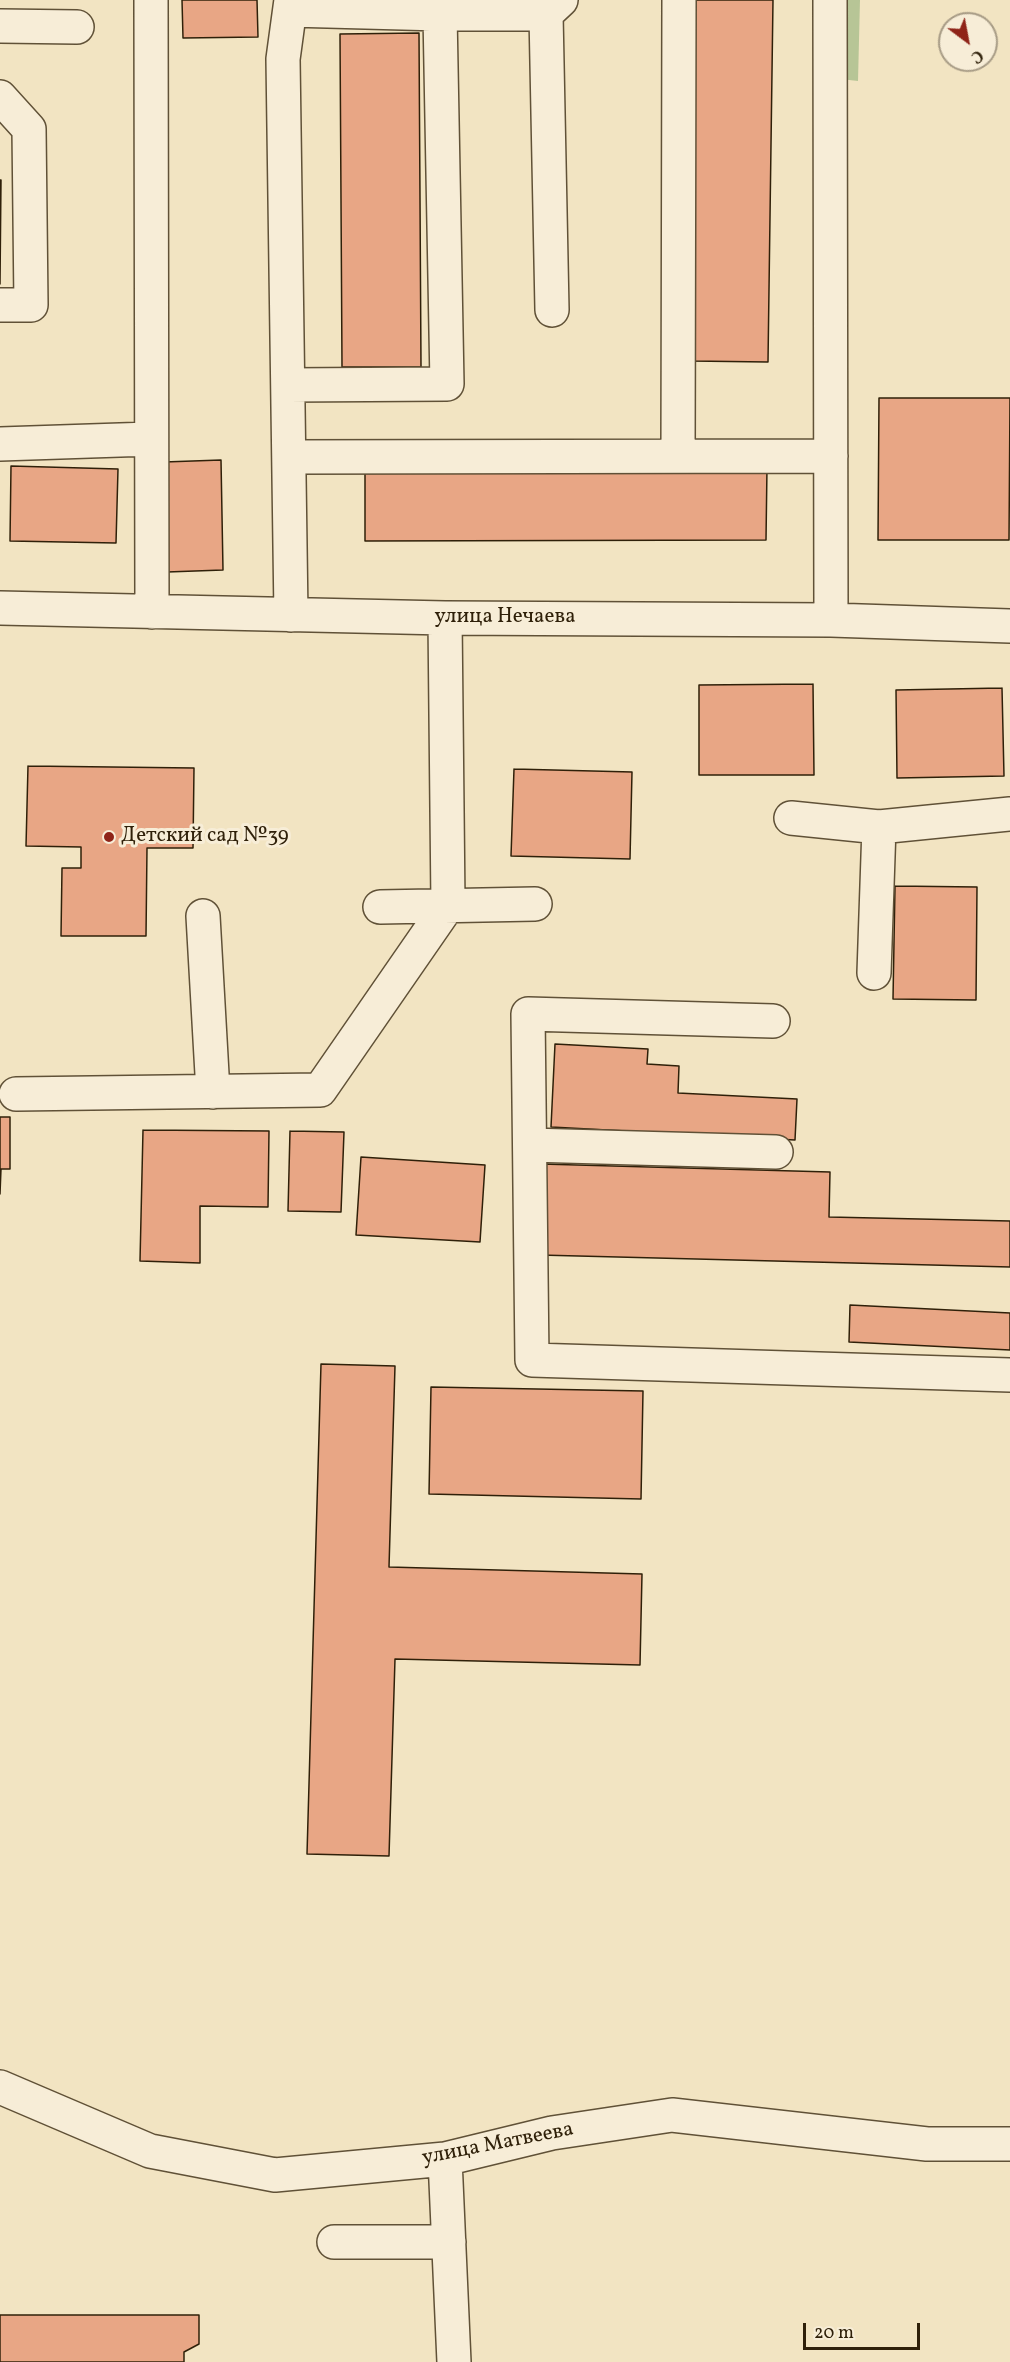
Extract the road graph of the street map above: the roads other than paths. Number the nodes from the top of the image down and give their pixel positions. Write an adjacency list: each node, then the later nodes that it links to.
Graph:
1 (151, 0): 13 (street)
2 (679, 0): 15 (street)
3 (830, 0): 16 (street)
4 (290, 5): 6 (street); 12 (street)
5 (554, 7): 6 (street); 11 (street)
6 (440, 14): 12 (street)
7 (0, 26): 8 (street)
8 (76, 27)
9 (0, 97): 10 (street)
10 (0, 305)
11 (552, 310)
12 (288, 386): 17 (street)
13 (150, 439): 14 (street); 19 (street)
14 (0, 444)
15 (678, 456): 16 (street); 17 (street)
16 (831, 456): 22 (street)
17 (289, 457): 20 (street)
18 (0, 608): 19 (street, улица Нечаева)
19 (152, 612): 20 (street, улица Нечаева)
20 (291, 615): 21 (street, улица Нечаева)
21 (445, 618): 22 (street, улица Нечаева); 28 (street)
22 (831, 620): 23 (street, улица Нечаева)
23 (1010, 626)
24 (1010, 814): 26 (street)
25 (791, 818): 26 (street)
26 (879, 827): 31 (street)
27 (535, 904): 28 (street)
28 (448, 905): 29 (street); 33 (street)
29 (380, 907)
30 (203, 916): 33 (street)
31 (874, 974)
32 (773, 1022): 35 (street)
33 (213, 1092): 34 (street)
34 (16, 1094)
35 (530, 1145): 36 (street); 37 (street)
36 (776, 1152)
37 (1010, 1375)
38 (0, 2087): 40 (street, улица Матвеева)
39 (1010, 2144): 40 (street, улица Матвеева)
40 (445, 2159): 42 (street)
41 (334, 2242): 42 (street)
42 (448, 2242): 43 (street)
43 (454, 2362)

